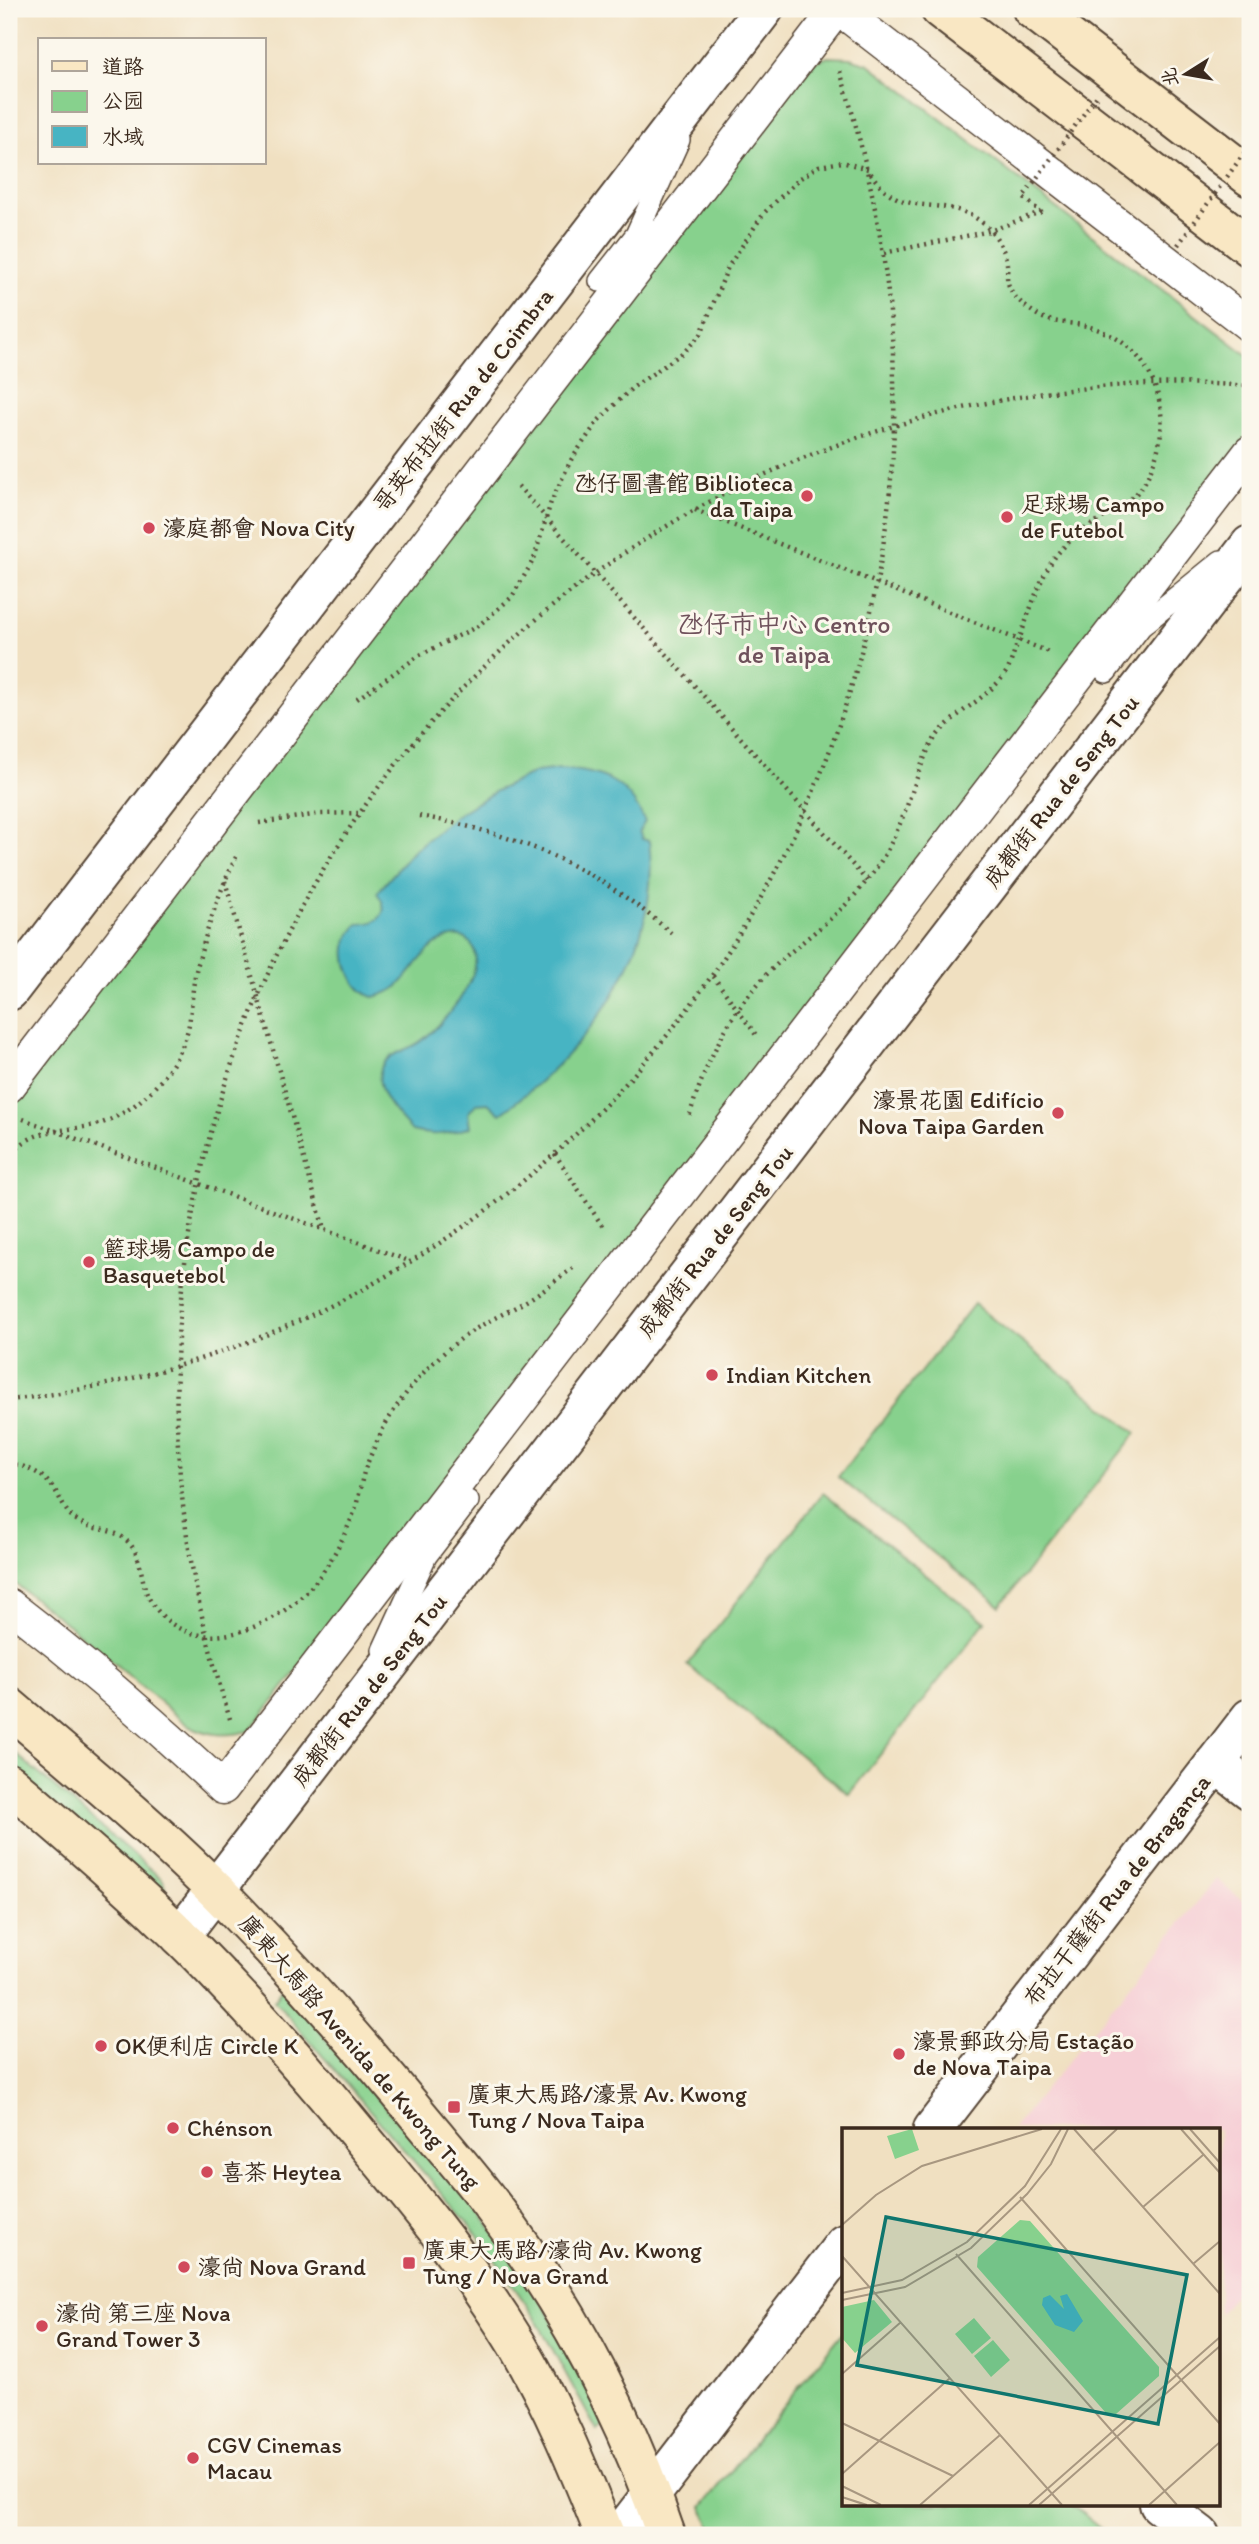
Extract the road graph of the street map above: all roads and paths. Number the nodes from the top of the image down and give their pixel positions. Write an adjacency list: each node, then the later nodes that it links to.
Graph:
1 (764, 9): 5 (street, 哥英布拉街 Rua de Coimbra)
2 (940, 9): 12 (main road)
3 (1032, 9): 9 (main road)
4 (833, 15): 8 (path); 15 (street); 20 (street)
5 (702, 89): 14 (lane); 40 (street, 哥英布拉街 Rua de Coimbra)
6 (1098, 93): 10 (path, bridge)
7 (1250, 145): 11 (path, bridge)
8 (868, 169): 10 (path); 13 (path); 22 (path)
9 (1250, 177)
10 (990, 231): 13 (path); 16 (path)
11 (1178, 245)
12 (1250, 247)
13 (884, 253): 18 (path)
14 (600, 282)
15 (1250, 326)
16 (1154, 384): 17 (path); 18 (path); 27 (path)
17 (1250, 386)
18 (894, 425): 21 (path); 26 (path)
19 (1250, 452): 28 (street)
20 (492, 457): 22 (path); 34 (street)
21 (695, 510): 25 (path); 26 (path)
22 (547, 518): 25 (path); 29 (path)
23 (1250, 537): 28 (lane)
24 (1250, 545): 62 (street, 成都街 Rua de Seng Tou)
25 (595, 573): 31 (path); 32 (path)
26 (877, 582): 27 (path); 31 (path)
27 (1019, 640): 28 (path); 37 (path)
28 (1096, 669): 43 (street)
29 (354, 701)
30 (260, 812): 32 (path)
31 (805, 812): 37 (path); 39 (path)
32 (359, 813): 41 (path)
33 (419, 816): 38 (path)
34 (210, 825): 36 (path); 44 (street)
35 (241, 847): 36 (path)
36 (225, 880): 41 (path); 47 (path)
37 (867, 881): 42 (path)
38 (671, 933)
39 (713, 976): 42 (path); 48 (path)
40 (9, 991)
41 (258, 995): 51 (path); 52 (path)
42 (738, 1007): 43 (path); 46 (path)
43 (775, 1069): 54 (street)
44 (9, 1086)
45 (19, 1118): 47 (path)
46 (687, 1123)
47 (58, 1132): 49 (path); 51 (path)
48 (555, 1154): 53 (path); 54 (path)
49 (9, 1159): 50 (path)
50 (9, 1168)
51 (198, 1184): 52 (path); 56 (path)
52 (324, 1230): 53 (path)
53 (410, 1262): 56 (path)
54 (626, 1263): 65 (street)
55 (575, 1267): 61 (path)
56 (177, 1365): 57 (path); 61 (path)
57 (9, 1400)
58 (9, 1463): 61 (path)
59 (468, 1501): 62 (lane)
60 (9, 1605): 65 (street)
61 (206, 1635): 65 (path)
62 (359, 1702): 69 (street, 成都街 Rua de Seng Tou)
63 (9, 1707): 69 (main road, 廣東大馬路 Avenida de Kwong Tung)
64 (1250, 1718): 66 (street, 布拉干薩街 Rua de Bragança)
65 (245, 1759)
66 (1215, 1763): 68 (street); 71 (street, 布拉干薩街 Rua de Bragança)
67 (9, 1783): 70 (main road)
68 (1250, 1790)
69 (215, 1891): 70 (street, 成都街 Rua de Seng Tou); 73 (main road, 廣東大馬路 Avenida de Kwong Tung)
70 (180, 1936): 75 (main road)
71 (934, 2128)
72 (841, 2253): 73 (street)
73 (651, 2495): 76 (street); 77 (main road, 廣東大馬路 Avenida de Kwong Tung)
74 (1162, 2506): 78 (street)
75 (605, 2535)
76 (620, 2535)
77 (666, 2535)
78 (1200, 2535)

